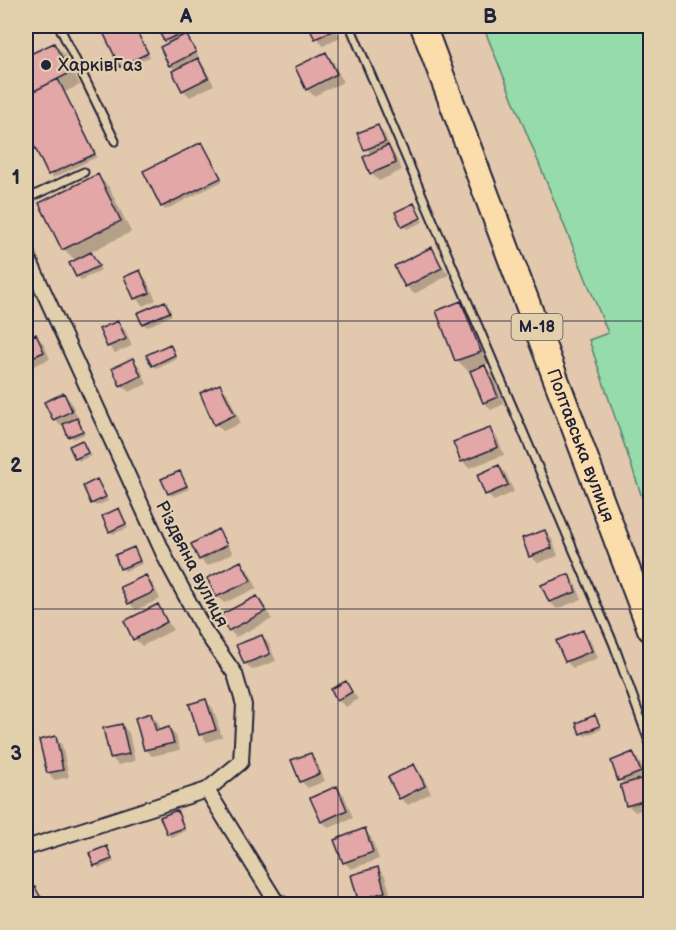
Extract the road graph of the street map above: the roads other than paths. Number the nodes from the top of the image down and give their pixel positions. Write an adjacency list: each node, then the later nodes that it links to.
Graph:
1 (59, 26): 4 (lane)
2 (350, 26): 9 (lane)
3 (423, 26): 8 (highway, Полтавська вулиця / М-18)
4 (115, 141)
5 (84, 172): 6 (lane)
6 (26, 199)
7 (26, 253): 10 (street, Різдвяна вулиця)
8 (651, 629)
9 (651, 744)
10 (207, 790): 11 (street); 12 (street)
11 (26, 848)
12 (282, 904)

